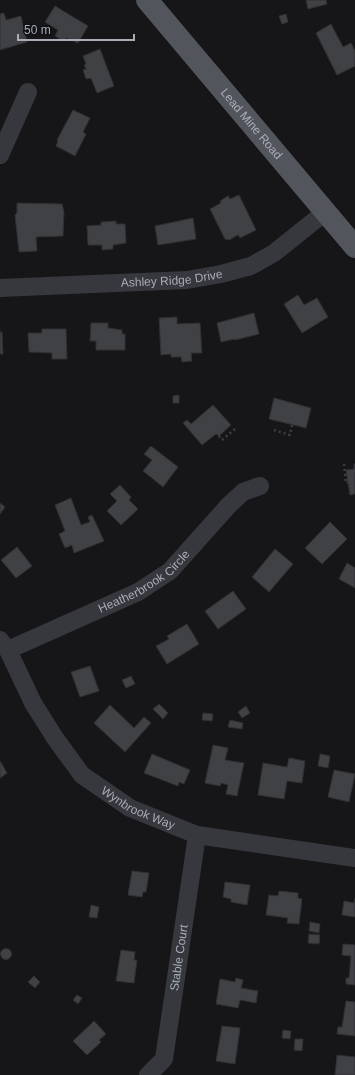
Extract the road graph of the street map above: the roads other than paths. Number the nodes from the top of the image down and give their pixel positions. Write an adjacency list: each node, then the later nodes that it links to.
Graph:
1 (147, 0): 4 (main road, Lead Mine Road)
2 (28, 92): 3 (street)
3 (0, 155)
4 (324, 213): 5 (main road, Lead Mine Road); 6 (street, Ashley Ridge Drive)
5 (355, 247)
6 (0, 288)
7 (260, 486): 8 (street, Heatherbrook Circle)
8 (4, 645): 9 (street, Wynbrook Way)
9 (197, 835): 10 (street, Wynbrook Way); 11 (street, Stable Court)
10 (355, 858)
11 (148, 1075)

